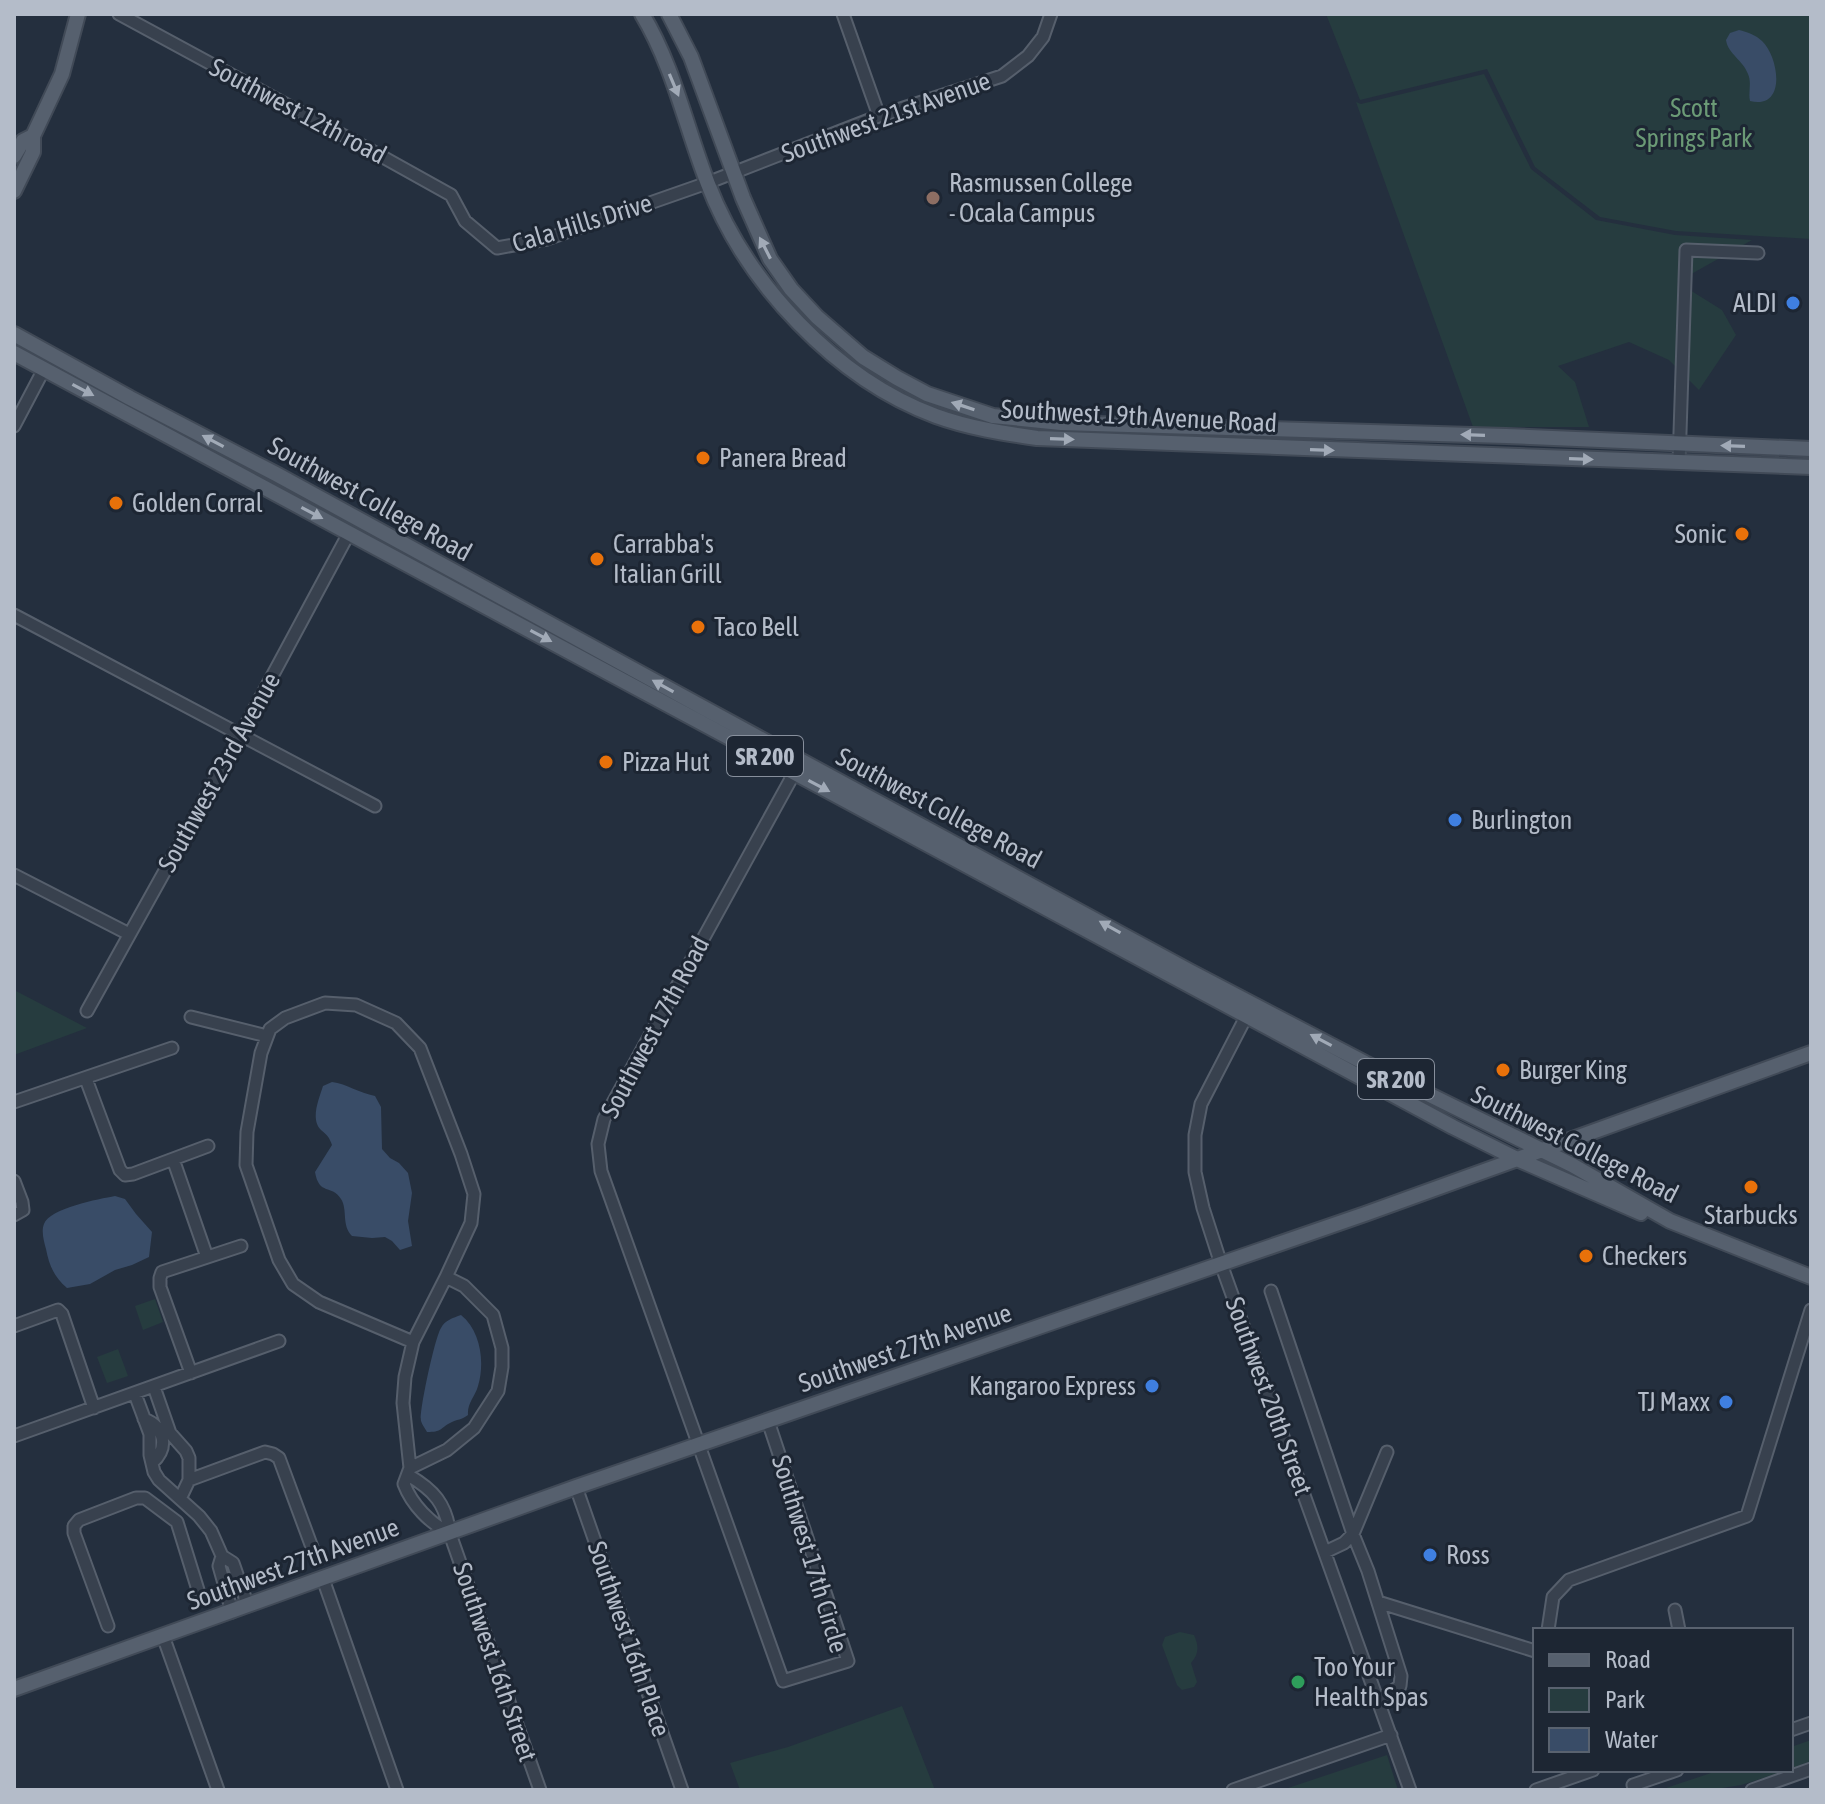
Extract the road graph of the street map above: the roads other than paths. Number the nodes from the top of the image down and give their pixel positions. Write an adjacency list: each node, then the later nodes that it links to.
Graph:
1 (78, 14): 8 (main road)
2 (119, 14): 13 (street, Southwest 12th road)
3 (642, 14): 11 (main road, Southwest 19th Avenue Road, one-way to 11)
4 (669, 14): 10 (main road, Southwest 19th Avenue Road)
5 (843, 14): 7 (street)
6 (1051, 14): 7 (street, Southwest 21st Avenue)
7 (879, 116): 10 (street, Southwest 21st Avenue)
8 (33, 136): 9 (main road); 12 (main road)
9 (14, 156)
10 (734, 173): 11 (street, Southwest 21st Avenue); 19 (main road, Southwest 19th Avenue Road, one-way to 10)
11 (707, 183): 13 (street, Cala Hills Drive); 21 (main road, Southwest 19th Avenue Road, one-way to 21)
12 (14, 191)
13 (465, 221)
14 (1758, 253): 19 (street)
15 (14, 334): 26 (main road, Southwest College Road / SR 200, one-way to 15)
16 (14, 353): 17 (main road, Southwest College Road / SR 200)
17 (44, 369): 18 (street); 23 (main road, Southwest College Road / SR 200, one-way to 23)
18 (14, 426)
19 (1679, 444): 20 (main road, Southwest 19th Avenue Road, one-way to 19); 21 (street)
20 (1811, 449)
21 (1679, 463): 22 (main road, Southwest 19th Avenue Road)
22 (1811, 467)
23 (349, 533): 25 (street, Southwest 23rd Avenue); 26 (main road, Southwest College Road / SR 200, one-way to 26)
24 (14, 615): 25 (street)
25 (241, 734): 27 (street); 29 (street, Southwest 23rd Avenue)
26 (798, 766): 30 (main road, Southwest College Road / SR 200); 61 (street, Southwest 17th Road)
27 (375, 806)
28 (14, 875): 29 (street)
29 (129, 934): 31 (street, Southwest 23rd Avenue)
30 (1250, 1010): 39 (main road, Southwest College Road / SR 200, one-way to 30); 41 (main road, Southwest College Road / SR 200); 46 (street, Southwest 20th Street)
31 (87, 1011)
32 (191, 1017): 33 (street)
33 (267, 1036): 47 (street); 54 (street)
34 (172, 1048): 36 (street)
35 (1811, 1053): 39 (main road, Southwest 27th Avenue)
36 (86, 1079): 37 (street); 40 (street)
37 (14, 1102)
38 (208, 1146): 40 (street)
39 (1541, 1151): 41 (main road, Southwest 27th Avenue); 48 (main road, Southwest College Road / SR 200)
40 (173, 1159): 45 (street)
41 (1517, 1159): 46 (main road, Southwest 27th Avenue); 49 (main road, Southwest College Road / SR 200)
42 (14, 1181): 43 (street)
43 (14, 1215)
44 (241, 1246): 45 (street)
45 (207, 1257): 55 (street)
46 (1221, 1264): 59 (main road, Southwest 27th Avenue); 74 (street, Southwest 20th Street)
47 (446, 1277): 54 (street); 63 (street)
48 (1811, 1277)
49 (1811, 1284)
50 (1271, 1291): 72 (street)
51 (1811, 1310): 83 (street)
52 (14, 1326): 58 (street)
53 (279, 1341): 55 (street)
54 (413, 1342): 63 (street)
55 (191, 1373): 56 (street)
56 (154, 1387): 57 (street); 64 (street)
57 (135, 1394): 58 (street); 67 (street)
58 (94, 1408): 60 (street)
59 (768, 1421): 61 (main road, Southwest 27th Avenue); 61 (street, Southwest 17th Circle)
60 (14, 1436)
61 (698, 1445): 65 (main road, Southwest 27th Avenue)
62 (1387, 1452): 72 (street)
63 (409, 1472): 66 (street); 68 (street)
64 (189, 1480): 67 (street); 73 (street)
65 (576, 1487): 71 (main road, Southwest 27th Avenue); 96 (street, Southwest 16th Place)
66 (430, 1492): 68 (street); 71 (street, Southwest 16th Street)
67 (180, 1499): 69 (street)
68 (417, 1505): 71 (street)
69 (190, 1509): 70 (street); 75 (street)
70 (177, 1522): 77 (street); 82 (street)
71 (450, 1534): 76 (main road, Southwest 27th Avenue); 95 (street, Southwest 16th Street)
72 (1353, 1534): 74 (street); 78 (street)
73 (313, 1550)
74 (1325, 1552): 88 (street, Southwest 20th Street)
75 (222, 1556): 79 (street); 81 (street)
76 (323, 1579): 79 (main road, Southwest 27th Avenue); 94 (street)
77 (198, 1590)
78 (1378, 1602): 86 (street); 88 (street)
79 (248, 1606): 81 (main road, Southwest 27th Avenue)
80 (1675, 1610): 84 (street)
81 (232, 1612): 85 (main road, Southwest 27th Avenue)
82 (108, 1626)
83 (1548, 1628)
84 (1679, 1628)
85 (163, 1636): 87 (main road, Southwest 27th Avenue); 93 (street)
86 (1533, 1650)
87 (14, 1689)
88 (1378, 1701): 89 (street, Southwest 20th Street)
89 (1391, 1735): 97 (street); 98 (street, Southwest 20th Street)
90 (1811, 1769): 101 (street)
91 (1587, 1772): 99 (street)
92 (1671, 1772): 100 (street)
93 (218, 1790)
94 (397, 1790)
95 (540, 1790)
96 (682, 1790)
97 (1233, 1790)
98 (1410, 1790)
99 (1536, 1790)
100 (1635, 1790)
101 (1752, 1790)

